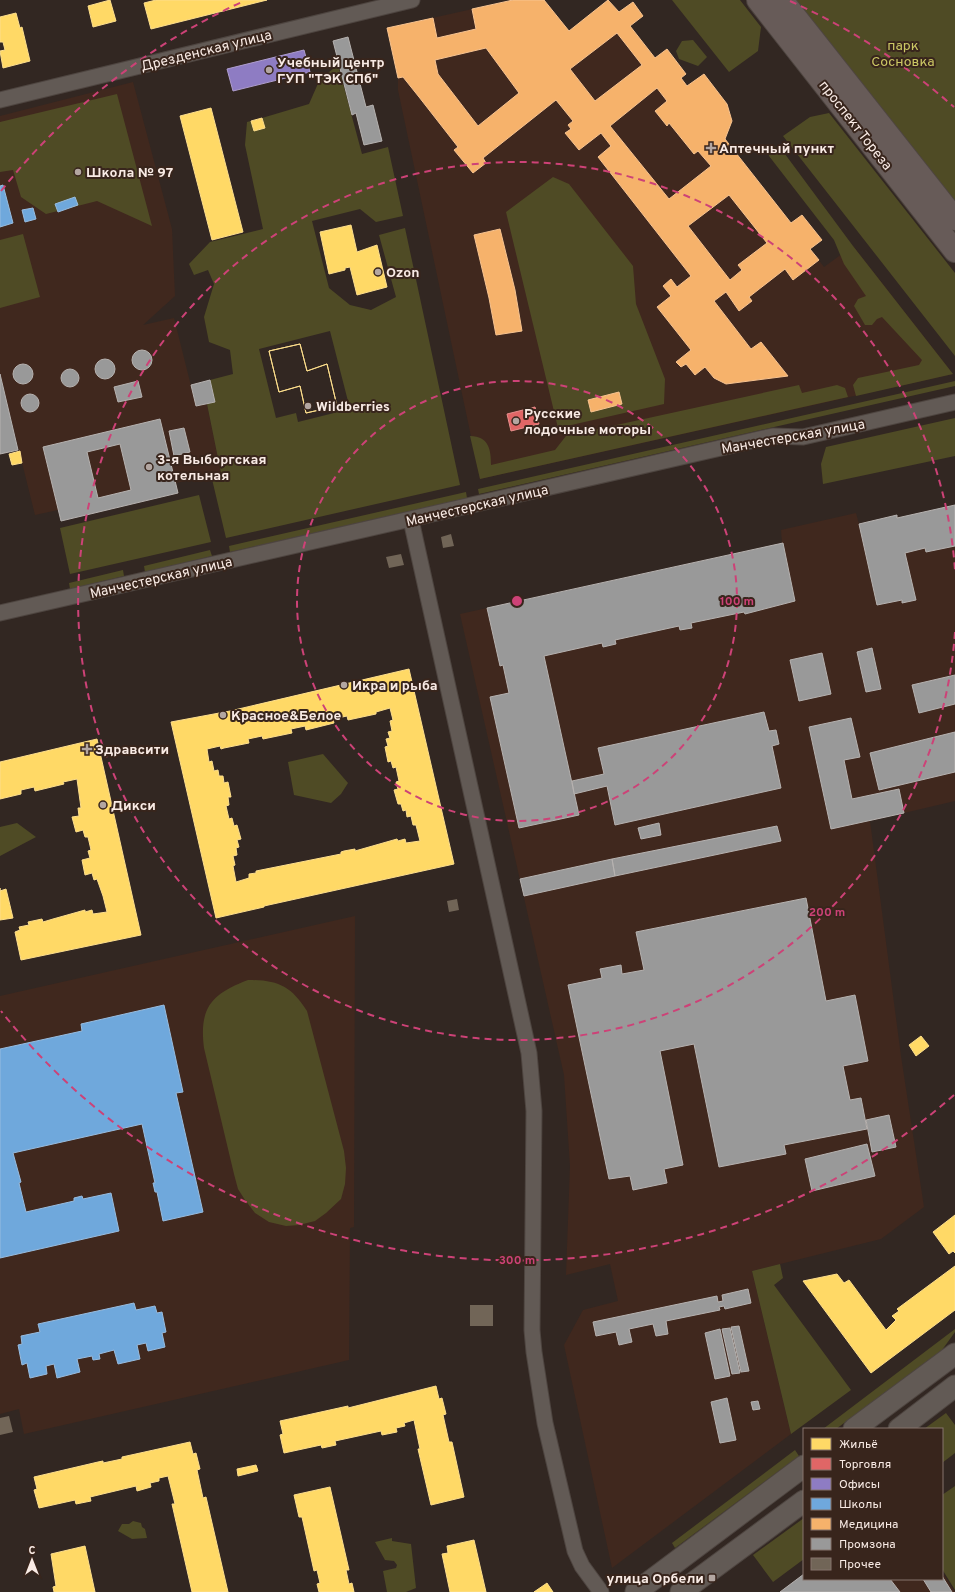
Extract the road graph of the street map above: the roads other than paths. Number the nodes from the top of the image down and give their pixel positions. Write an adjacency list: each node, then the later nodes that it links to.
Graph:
1 (412, 0): 4 (street, Дрезденская улица)
2 (758, 0): 6 (main road, проспект Тореза)
3 (782, 0): 5 (main road, проспект Тореза)
4 (0, 100)
5 (955, 219)
6 (955, 251)
7 (955, 402): 8 (street, Манчестерская улица)
8 (410, 520): 9 (street, Манчестерская улица); 16 (street)
9 (0, 613)
10 (955, 1354): 12 (main road)
11 (955, 1386): 13 (main road)
12 (855, 1428)
13 (900, 1428)
14 (803, 1467): 17 (main road)
15 (803, 1502): 18 (main road)
16 (601, 1592)
17 (636, 1592)
18 (681, 1592)

